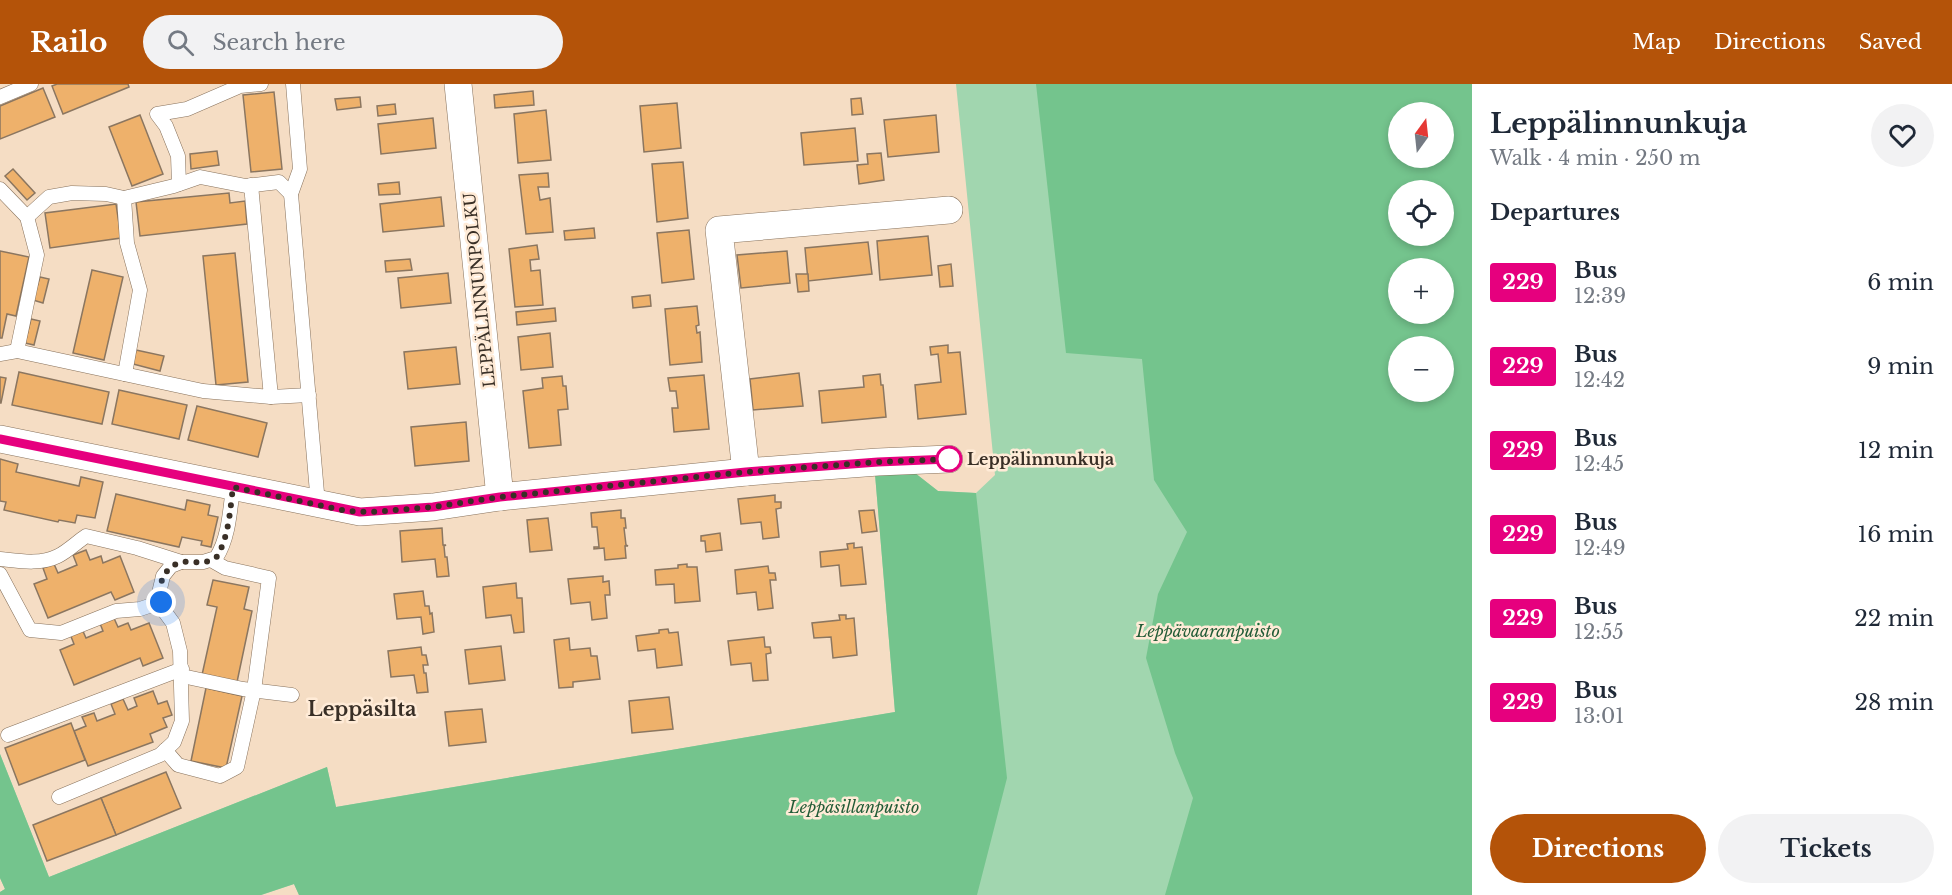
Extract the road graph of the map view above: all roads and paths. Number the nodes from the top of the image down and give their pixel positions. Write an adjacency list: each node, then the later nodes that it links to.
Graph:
1 (31, 84): 5 (lane)
2 (261, 84): 6 (lane)
3 (293, 84): 9 (lane)
4 (458, 84): 22 (street, LEPPÄLINNUNPOLKU)
5 (0, 97)
6 (179, 184): 7 (lane); 10 (lane)
7 (251, 185): 9 (lane); 17 (lane)
8 (0, 189): 12 (lane)
9 (291, 194): 16 (lane)
10 (124, 198): 12 (lane); 15 (lane)
11 (949, 210): 20 (street)
12 (27, 217): 13 (lane)
13 (17, 351): 14 (lane); 15 (lane)
14 (0, 354)
15 (125, 374): 17 (lane)
16 (309, 395): 17 (lane); 23 (lane)
17 (271, 397)
18 (0, 439): 21 (street)
19 (949, 459): 20 (street)
20 (746, 472): 22 (street)
21 (233, 487): 23 (street); 25 (lane)
22 (500, 497): 23 (street)
23 (318, 504)
24 (0, 559): 26 (lane)
25 (211, 560): 26 (lane); 30 (lane)
26 (181, 562): 28 (lane)
27 (0, 574): 28 (lane)
28 (161, 602): 29 (lane)
29 (182, 673): 30 (lane); 32 (lane); 33 (lane)
30 (254, 690): 31 (lane); 33 (lane)
31 (292, 695)
32 (8, 735)
33 (165, 750): 34 (lane)
34 (59, 797)

